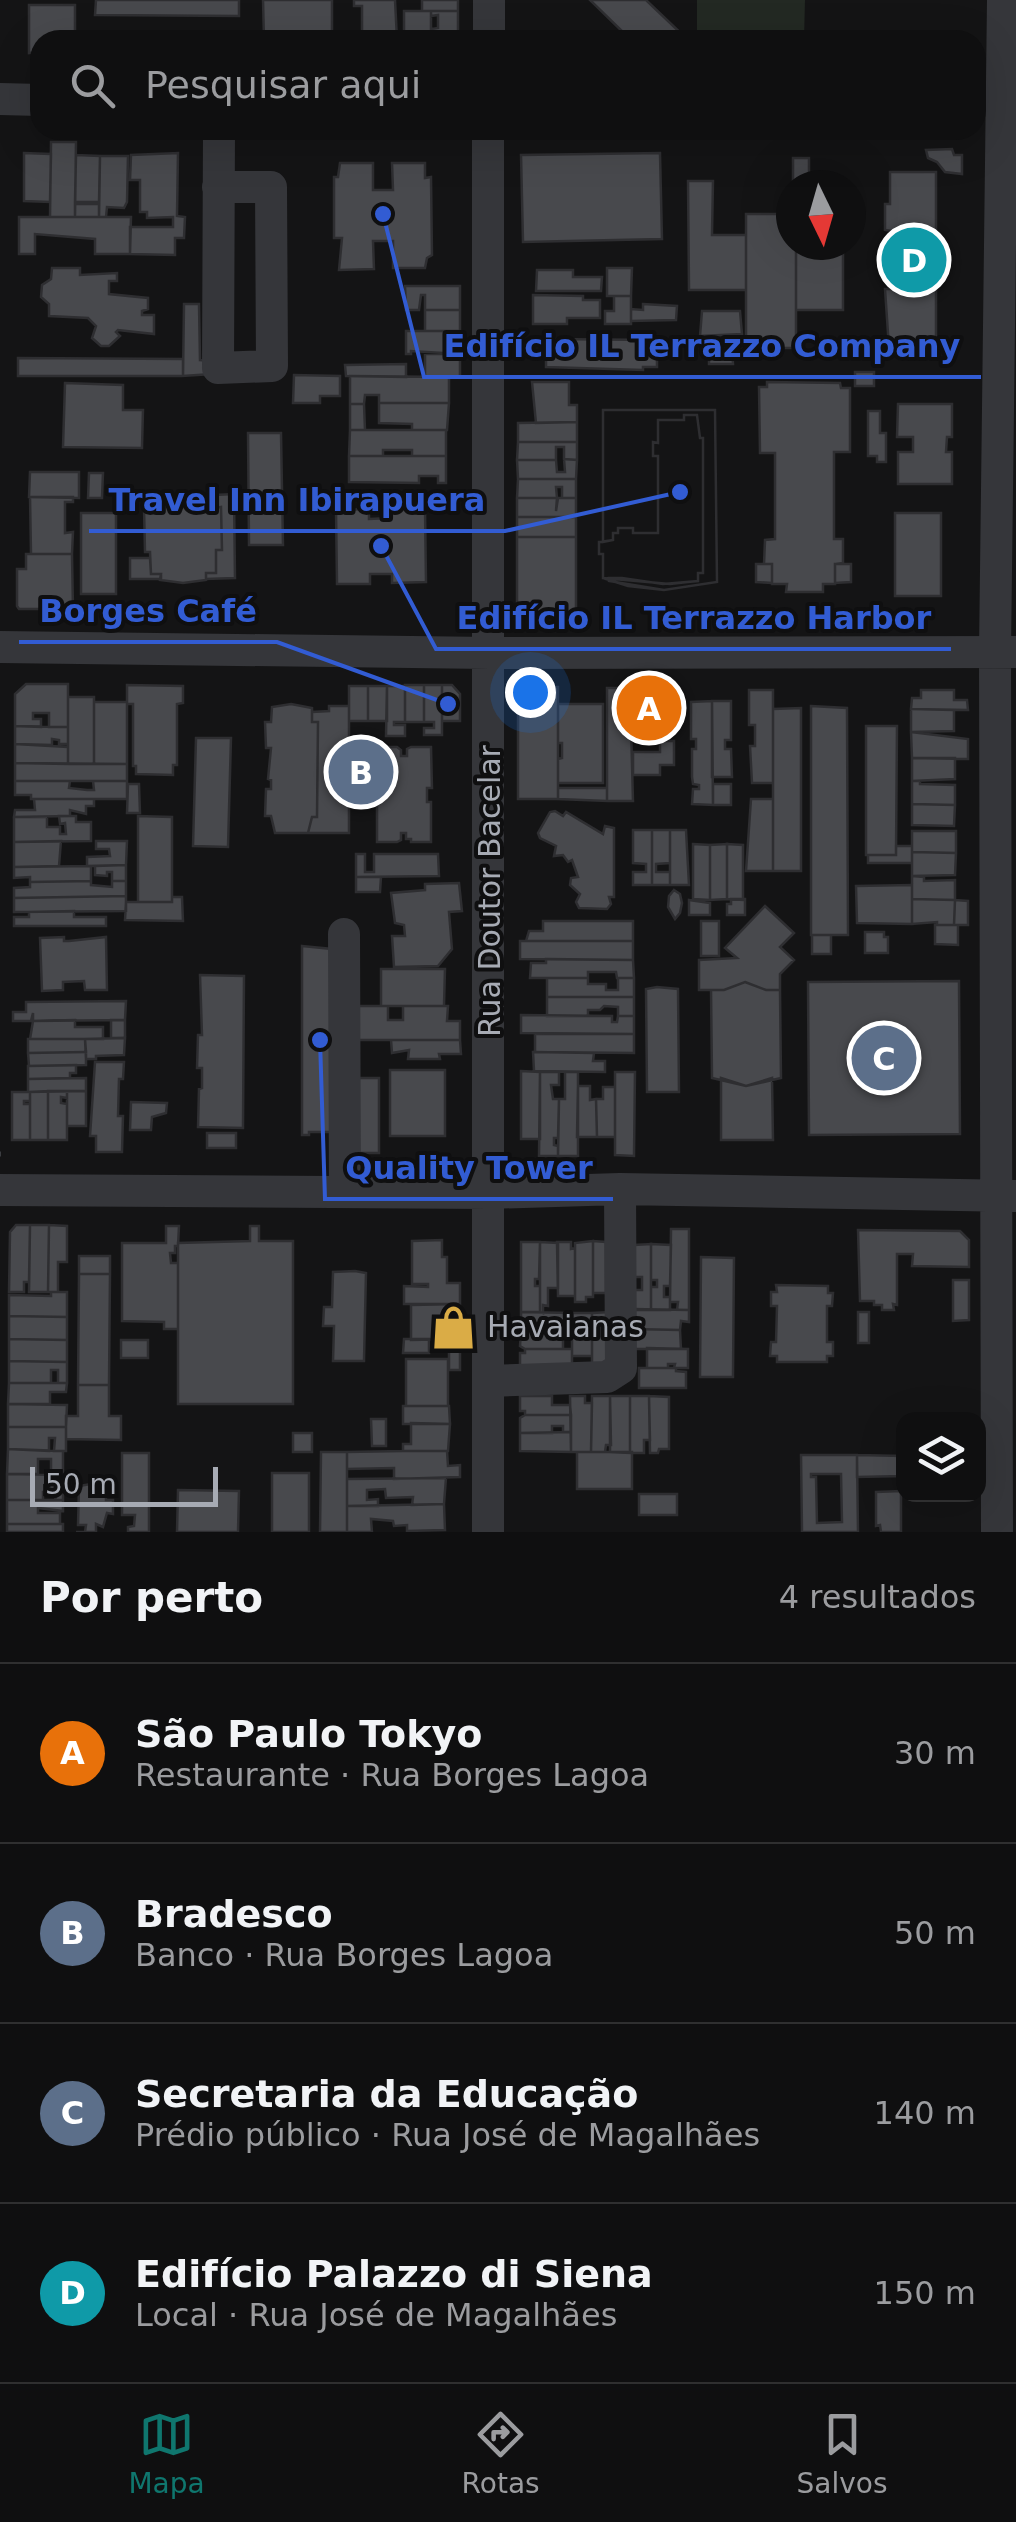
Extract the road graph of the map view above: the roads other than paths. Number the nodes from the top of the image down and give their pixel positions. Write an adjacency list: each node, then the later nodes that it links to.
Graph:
1 (489, 0): 3 (street)
2 (1003, 0): 6 (street)
3 (489, 30)
4 (0, 100): 5 (street)
5 (30, 100)
6 (998, 110): 11 (street)
7 (219, 140): 9 (street)
8 (488, 140): 12 (street, Rua Doutor Bacelar)
9 (218, 187): 9 (street)
10 (0, 646): 12 (street)
11 (1006, 652): 12 (street); 18 (street)
12 (490, 653): 17 (street, Rua Doutor Bacelar)
13 (344, 934): 16 (street)
14 (0, 1190): 16 (street)
15 (620, 1190): 17 (street); 18 (street); 19 (street)
16 (345, 1192): 17 (street)
17 (489, 1194): 19 (street, Rua Doutor Bacelar)
18 (1006, 1196): 21 (street)
19 (488, 1381): 20 (street, Rua Doutor Bacelar)
20 (488, 1532)
21 (997, 1532)

